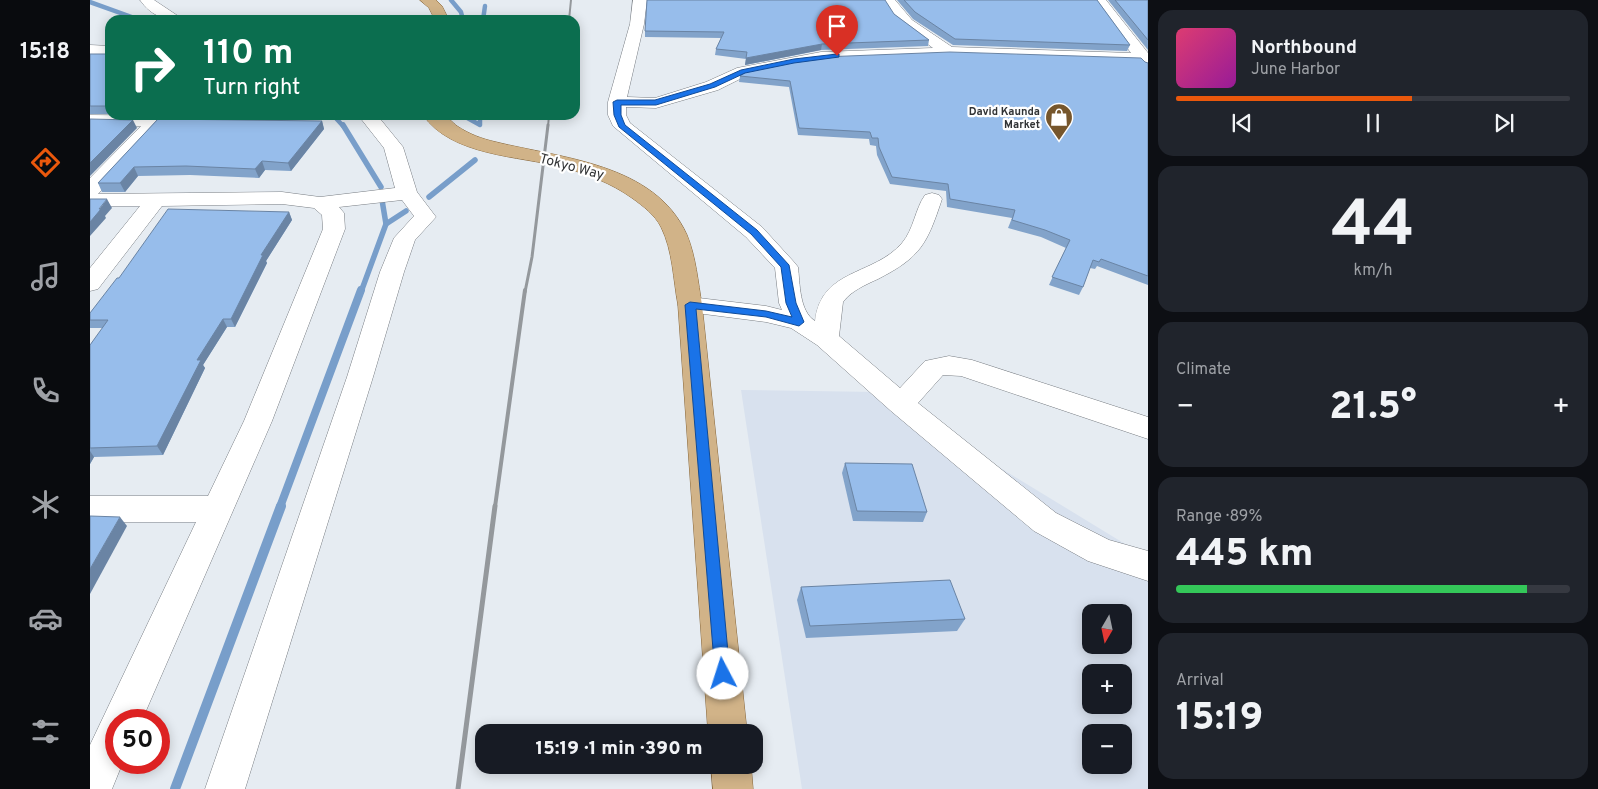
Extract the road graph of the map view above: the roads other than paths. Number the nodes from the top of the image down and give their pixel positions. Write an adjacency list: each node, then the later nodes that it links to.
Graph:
1 (147, 0): 6 (street)
2 (427, 0): 7 (main road)
3 (640, 0): 12 (street)
4 (888, 0): 10 (street)
5 (1099, 0): 11 (street)
6 (168, 15)
7 (440, 15)
8 (90, 50): 9 (street)
9 (105, 51)
10 (948, 52): 11 (street); 12 (street)
11 (1146, 61)
12 (617, 102): 26 (street)
13 (90, 120): 14 (street)
14 (157, 120): 17 (street); 18 (street)
15 (371, 120): 19 (street)
16 (437, 120): 25 (main road, Tokyo Way)
17 (217, 121)
18 (90, 190)
19 (407, 193): 23 (street); 38 (street)
20 (932, 199): 27 (street)
21 (90, 200): 22 (street)
22 (155, 200): 23 (street); 24 (street)
23 (320, 203): 31 (street)
24 (90, 284)
25 (690, 305): 26 (street); 34 (main road, Tokyo Way)
26 (799, 322): 27 (street)
27 (826, 340): 28 (street)
28 (901, 404): 29 (street); 32 (street)
29 (1148, 428)
30 (90, 509): 31 (street)
31 (218, 509): 33 (street)
32 (1148, 566)
33 (127, 709)
34 (727, 724)
35 (105, 758): 37 (street)
36 (732, 774): 39 (main road)
37 (91, 789)
38 (225, 789)
39 (733, 789)

